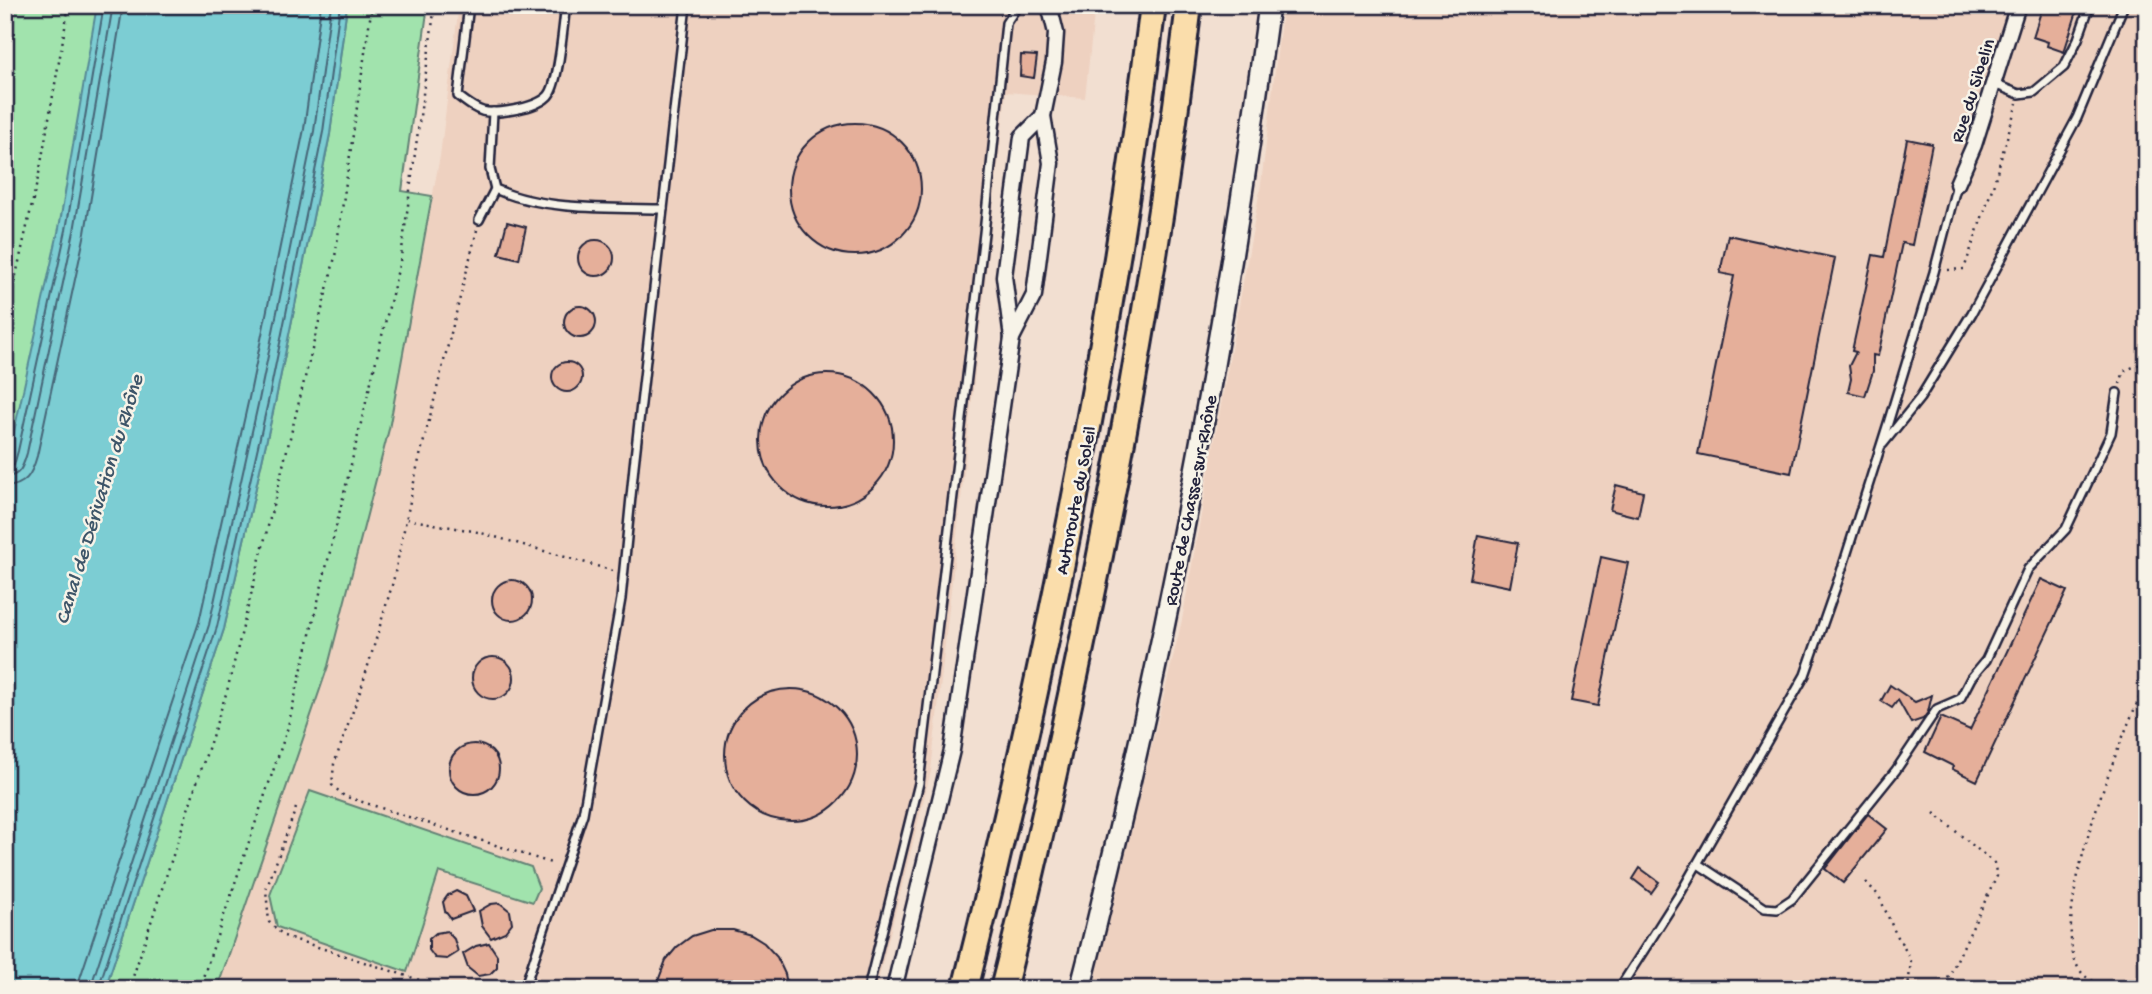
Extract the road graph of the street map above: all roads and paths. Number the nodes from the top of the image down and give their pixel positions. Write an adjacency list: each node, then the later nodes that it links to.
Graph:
1 (69, 5): 24 (path)
2 (373, 5): 37 (path)
3 (435, 5): 38 (path)
4 (469, 5): 17 (lane)
5 (566, 5): 17 (lane)
6 (686, 5): 21 (lane)
7 (1018, 5): 41 (lane)
8 (1048, 5): 18 (street)
9 (1153, 5): 43 (highway, Autoroute du Soleil)
10 (1189, 5): 44 (highway, Autoroute du Soleil)
11 (1269, 5): 45 (main road, Route de Chasse-sur-Rhône)
12 (2018, 5): 15 (street, Rue du Sibelin)
13 (2090, 5): 16 (lane)
14 (2124, 5): 28 (lane)
15 (1993, 84): 16 (lane); 19 (street, Rue du Sibelin)
16 (2019, 94): 23 (path)
17 (493, 112): 20 (lane)
18 (1043, 116): 25 (street); 25 (street)
19 (1957, 184): 23 (lane)
20 (495, 189): 21 (lane); 22 (lane)
21 (663, 209): 30 (lane)
22 (479, 220): 29 (path)
23 (1934, 272): 28 (lane)
24 (5, 324)
25 (1012, 338): 42 (street)
26 (2147, 360): 27 (path)
27 (2117, 393): 34 (lane)
28 (1880, 447): 34 (lane)
29 (407, 519): 30 (path); 35 (path)
30 (624, 573): 35 (lane)
31 (2147, 681): 49 (path)
32 (296, 808): 39 (path)
33 (1934, 813): 48 (path)
34 (1698, 864): 46 (lane)
35 (565, 868): 40 (lane)
36 (1866, 882): 47 (path)
37 (129, 989)
38 (199, 989)
39 (447, 989)
40 (524, 989)
41 (868, 989)
42 (894, 989)
43 (965, 989)
44 (1003, 989)
45 (1080, 989)
46 (1619, 989)
47 (1908, 989)
48 (1943, 989)
49 (2120, 989)

